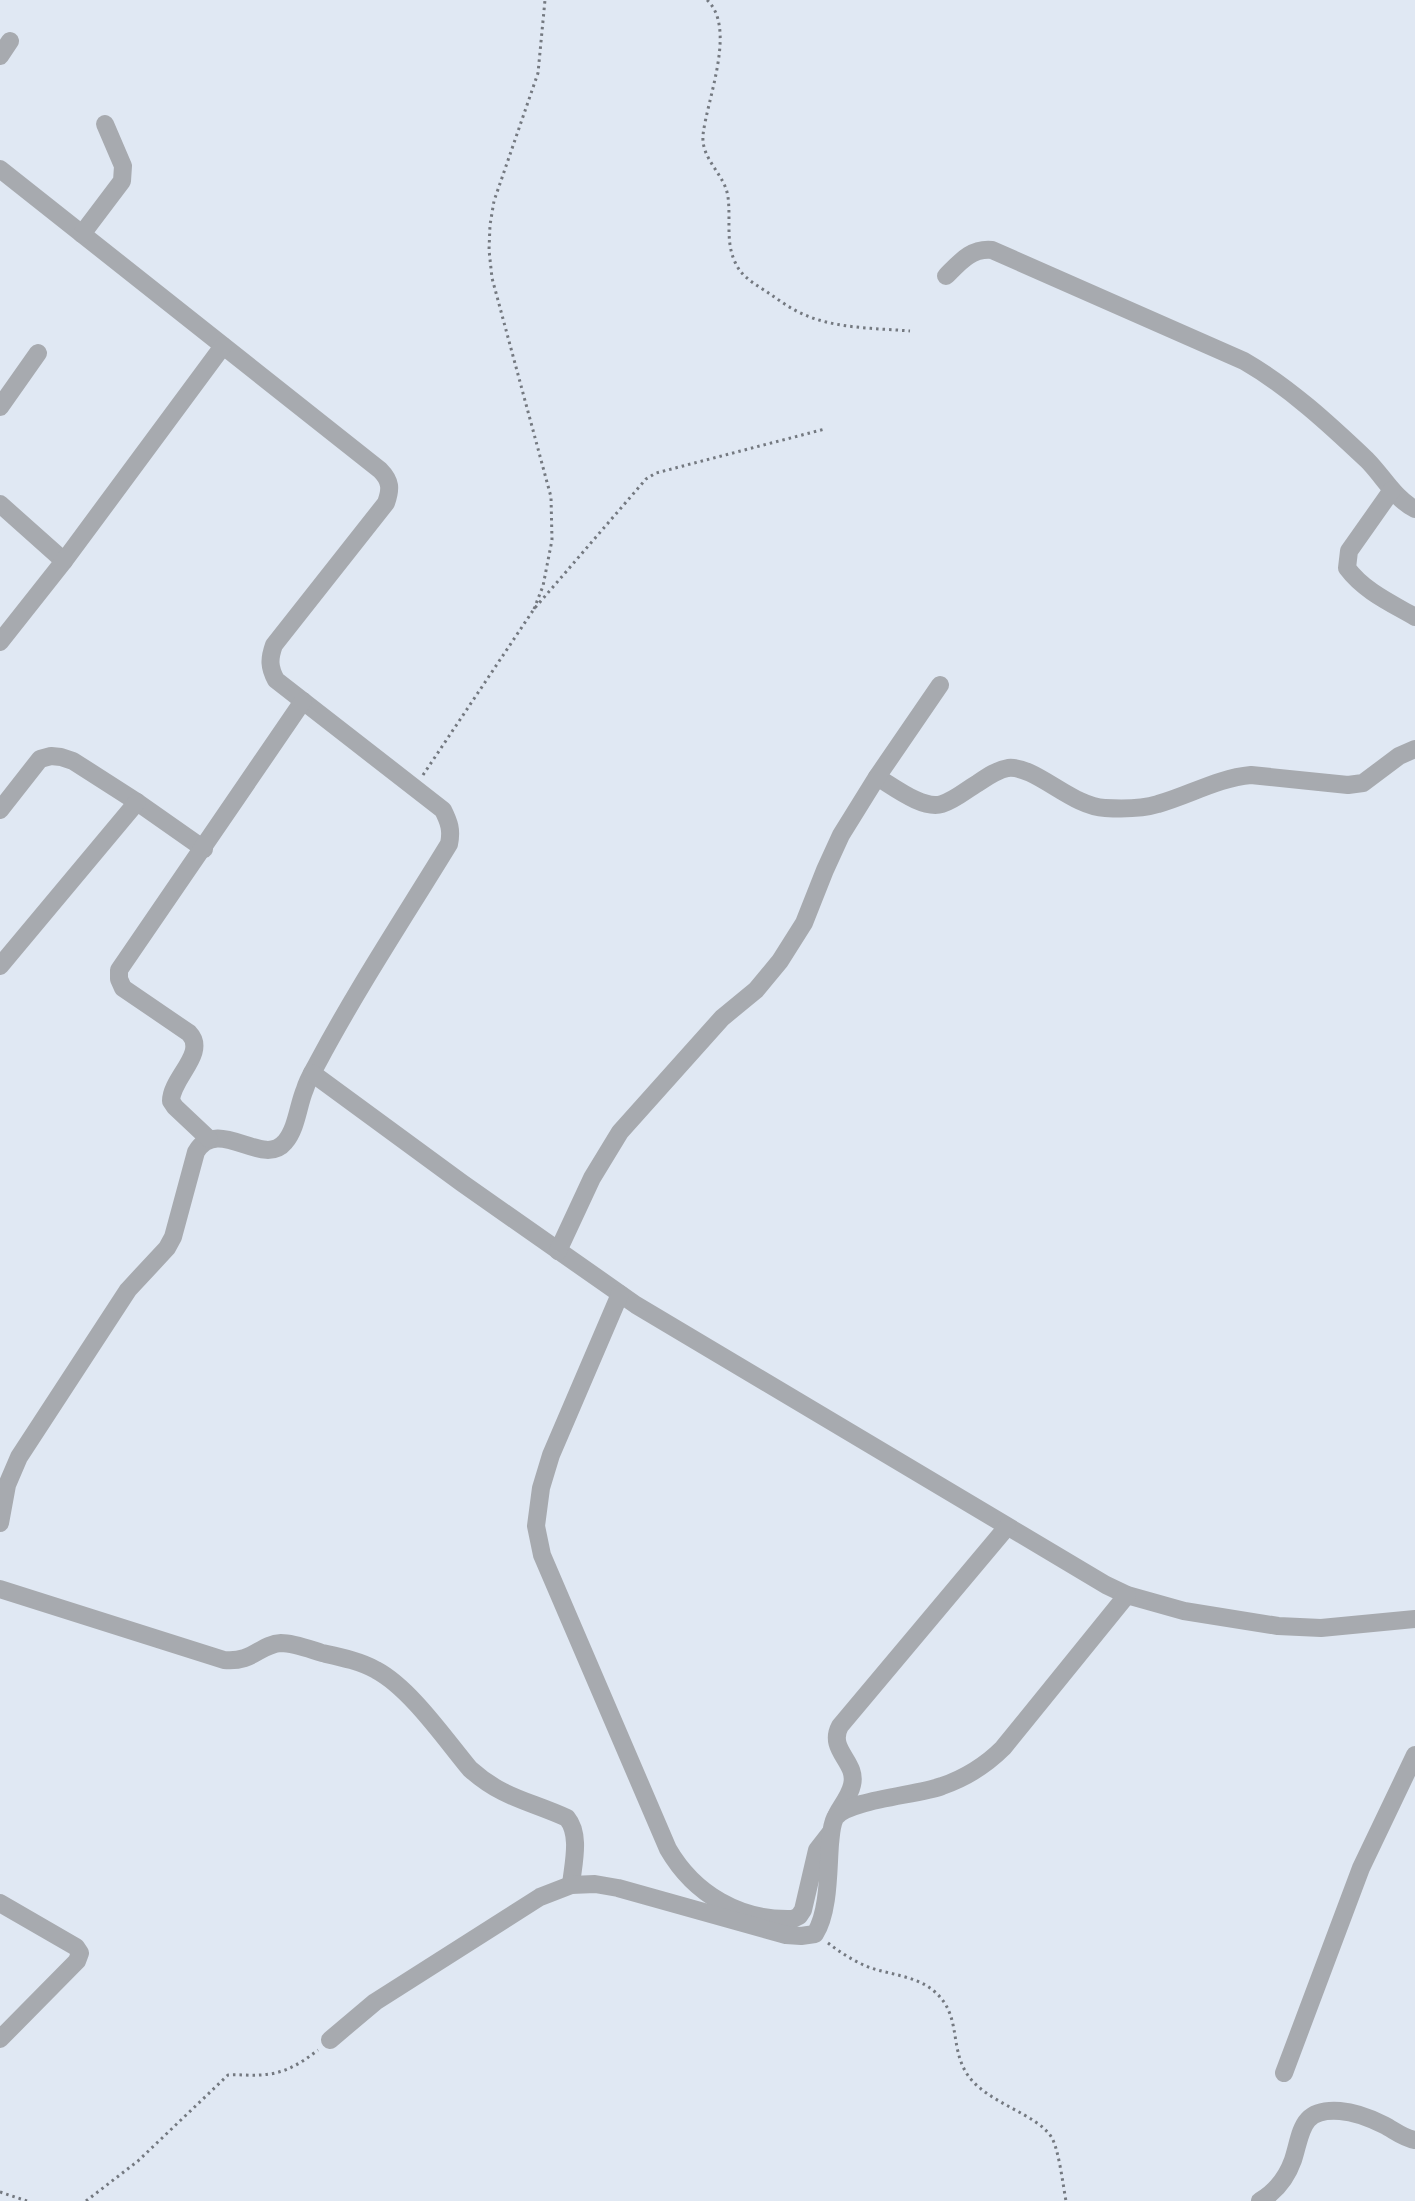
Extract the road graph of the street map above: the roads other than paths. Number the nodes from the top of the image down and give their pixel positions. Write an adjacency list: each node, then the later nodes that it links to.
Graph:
1 (10, 41): 2 (street)
2 (0, 56)
3 (105, 124): 5 (street)
4 (0, 169): 5 (street)
5 (82, 234): 7 (street)
6 (946, 276): 10 (street)
7 (223, 346): 13 (street); 17 (street)
8 (38, 353): 9 (street)
9 (0, 407)
10 (1392, 490): 12 (street); 14 (street)
11 (0, 504): 13 (street)
12 (1415, 510)
13 (64, 561): 15 (street)
14 (1415, 617)
15 (0, 642)
16 (940, 685): 19 (street)
17 (303, 701): 22 (street); 24 (street)
18 (1415, 749): 19 (street)
19 (877, 777): 26 (street)
20 (137, 802): 21 (street); 22 (street); 23 (street)
21 (0, 810)
22 (204, 849): 25 (street)
23 (0, 966)
24 (312, 1073): 25 (street); 26 (street)
25 (209, 1139): 28 (street)
26 (558, 1251): 27 (street)
27 (620, 1294): 30 (street); 35 (street)
28 (2, 1498): 29 (street)
29 (0, 1523)
30 (1007, 1527): 32 (street); 35 (street)
31 (0, 1589): 36 (street)
32 (1126, 1595): 33 (street); 35 (street)
33 (1415, 1619)
34 (1415, 1755): 40 (street)
35 (832, 1825): 36 (street)
36 (571, 1885): 39 (street)
37 (0, 1902): 38 (street)
38 (0, 2039)
39 (330, 2040)
40 (1284, 2074)
41 (1415, 2140): 42 (street)
42 (1260, 2201)

